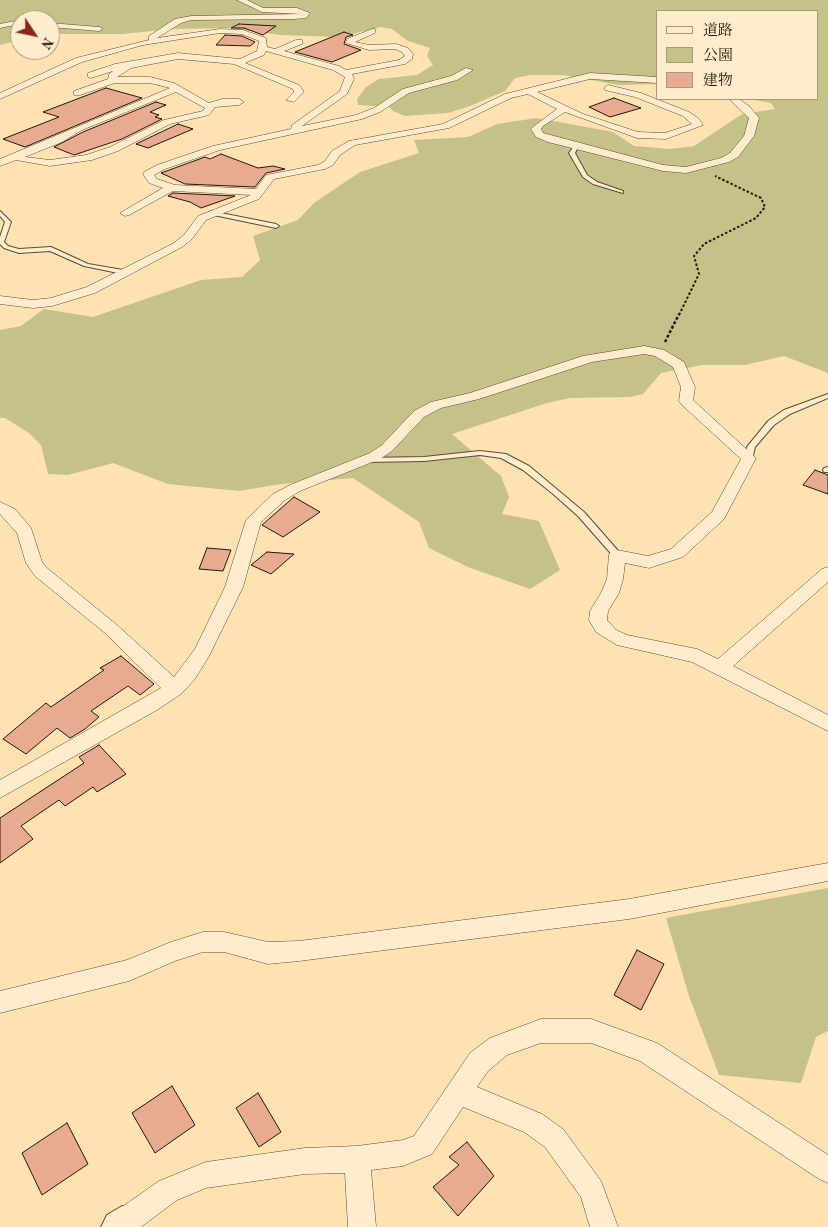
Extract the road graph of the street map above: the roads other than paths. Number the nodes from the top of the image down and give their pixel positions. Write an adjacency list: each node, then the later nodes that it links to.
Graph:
1 (241, 0): 6 (street)
2 (60, 26): 3 (street)
3 (99, 29)
4 (372, 31): 12 (street)
5 (299, 42): 8 (street)
6 (143, 43): 7 (street); 20 (street)
7 (264, 48): 8 (street); 9 (street)
8 (277, 51): 12 (street)
9 (236, 62): 10 (street); 21 (street)
10 (124, 67): 13 (street); 14 (street)
11 (469, 70): 26 (street)
12 (346, 73): 26 (street)
13 (91, 75)
14 (115, 80): 17 (street); 19 (street)
15 (656, 80): 16 (street)
16 (565, 83): 18 (street); 25 (street)
17 (178, 88): 24 (street); 28 (street)
18 (529, 91): 25 (street); 31 (street)
19 (77, 93)
20 (0, 96)
21 (291, 100)
22 (734, 100): 27 (street)
23 (239, 102): 24 (street)
24 (208, 106): 28 (street)
25 (563, 109): 27 (street)
26 (286, 132): 30 (street)
27 (576, 147): 32 (lane)
28 (16, 157): 29 (street)
29 (0, 163)
30 (171, 188): 31 (street); 34 (street)
31 (259, 192): 35 (street)
32 (621, 192)
33 (0, 213): 37 (lane)
34 (125, 213)
35 (211, 213): 36 (lane); 37 (street)
36 (276, 226)
37 (123, 272): 38 (street)
38 (2, 302)
39 (827, 397): 40 (lane)
40 (748, 458): 41 (street); 43 (street)
41 (366, 460): 43 (lane); 46 (street)
42 (0, 507): 46 (street)
43 (617, 555): 45 (street)
44 (828, 573): 45 (street)
45 (720, 667): 47 (street)
46 (174, 689): 48 (street)
47 (828, 724)
48 (0, 790)
49 (828, 872): 50 (street)
50 (0, 1002)
51 (459, 1093): 52 (street); 53 (street); 56 (street)
52 (357, 1159): 54 (street); 55 (street)
53 (828, 1170)
54 (122, 1226)
55 (362, 1227)
56 (604, 1227)

